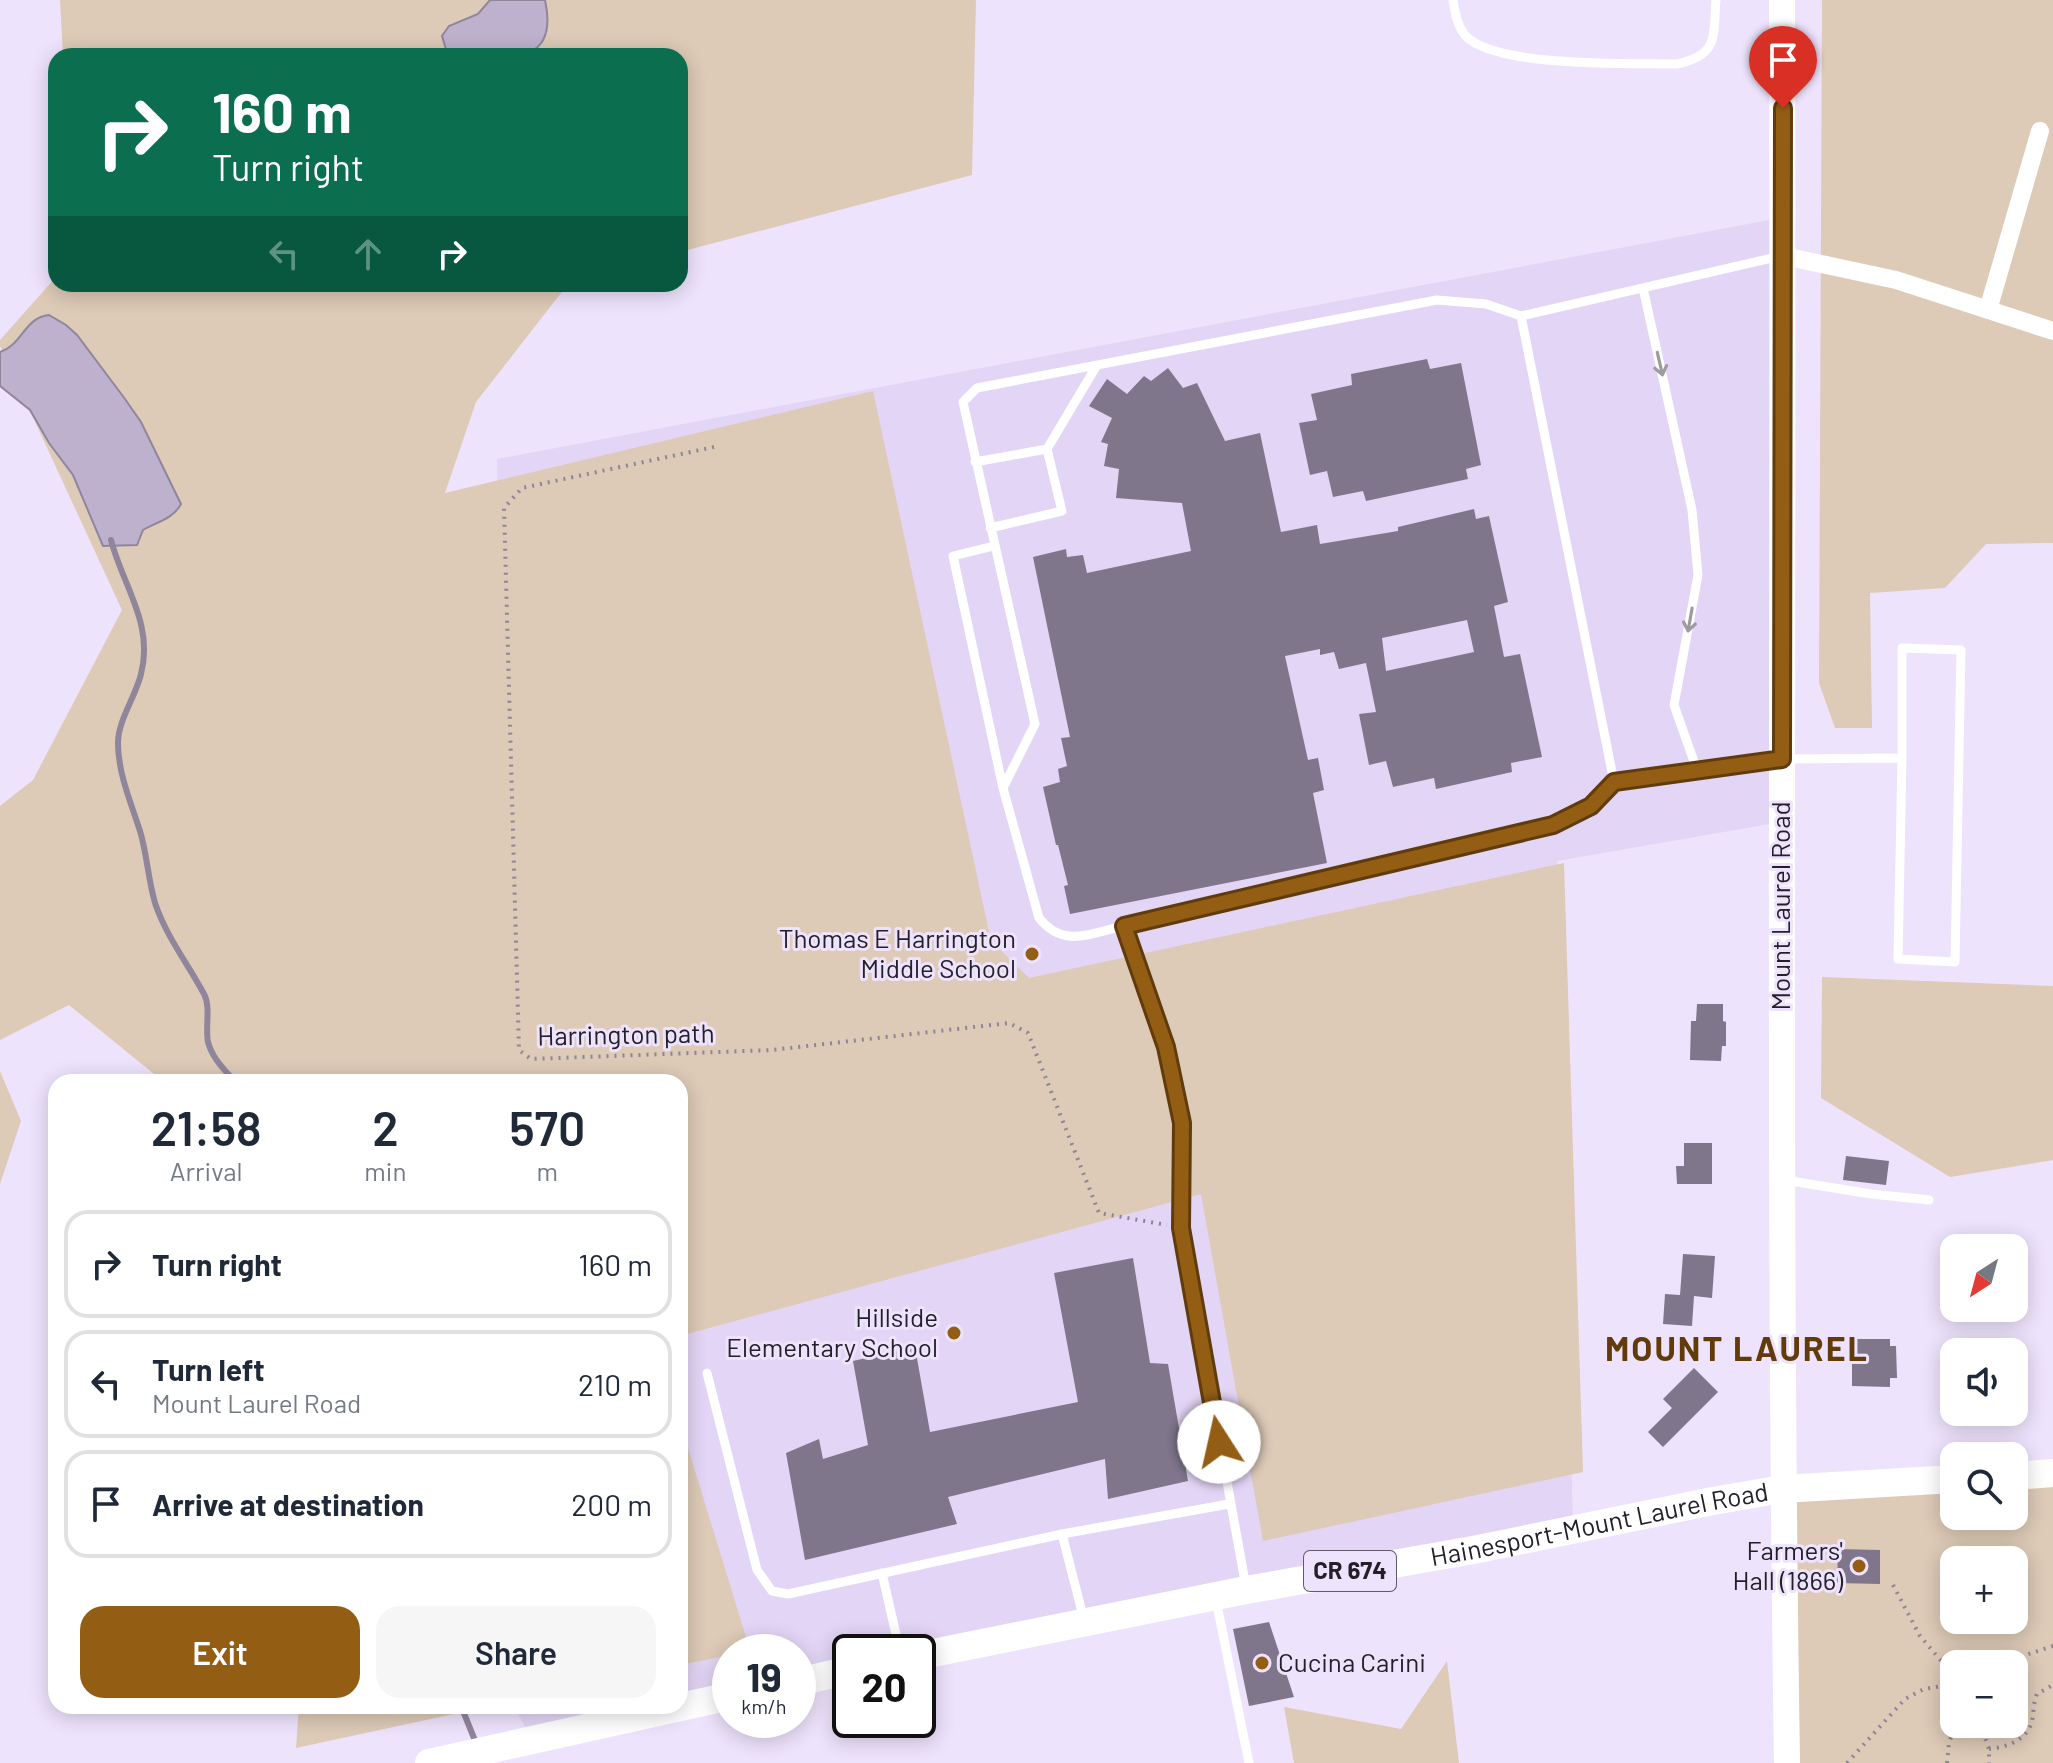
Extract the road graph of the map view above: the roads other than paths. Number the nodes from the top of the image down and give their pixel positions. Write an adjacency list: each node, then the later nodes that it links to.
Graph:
1 (1453, 0): 2 (lane)
2 (1716, 0)
3 (1782, 0): 5 (main road, Mount Laurel Road)
4 (2040, 131): 7 (street)
5 (1784, 256): 6 (lane); 7 (street); 16 (main road, Mount Laurel Road)
6 (1643, 288): 8 (lane); 17 (lane, one-way to 17)
7 (1988, 310): 9 (street)
8 (1521, 316): 10 (lane); 18 (lane)
9 (2053, 331)
10 (1097, 365): 11 (lane); 12 (lane)
11 (1047, 449): 12 (lane); 13 (lane)
12 (975, 462): 13 (lane)
13 (990, 528): 14 (lane)
14 (994, 546): 19 (lane); 19 (lane)
15 (1902, 758): 15 (lane); 16 (lane)
16 (1782, 759): 17 (lane); 21 (main road, Mount Laurel Road)
17 (1697, 770): 18 (lane)
18 (1614, 782): 20 (lane)
19 (1003, 788): 20 (lane)
20 (1124, 926): 28 (lane)
21 (1782, 1180): 22 (lane); 27 (main road, Mount Laurel Road)
22 (1929, 1200)
23 (707, 1373): 30 (lane)
24 (2053, 1473): 25 (main road)
25 (2028, 1475)
26 (1940, 1480): 27 (main road, Hainesport-Mount Laurel Road / CR 674)
27 (1782, 1489): 31 (main road, Hainesport-Mount Laurel Road / CR 674); 41 (main road, Mount Laurel Road)
28 (1229, 1504): 29 (lane); 31 (lane)
29 (1062, 1534): 30 (lane); 33 (lane)
30 (882, 1573): 34 (lane)
31 (1246, 1590): 32 (main road, Hainesport-Mount Laurel Road / CR 674)
32 (1216, 1596): 33 (main road, Hainesport-Mount Laurel Road / CR 674); 40 (lane)
33 (1085, 1621): 35 (main road, Hainesport-Mount Laurel Road / CR 674)
34 (896, 1634)
35 (936, 1652)
36 (712, 1700): 37 (main road)
37 (688, 1705)
38 (649, 1714): 39 (main road)
39 (429, 1763)
40 (1249, 1763)
41 (1787, 1763)

